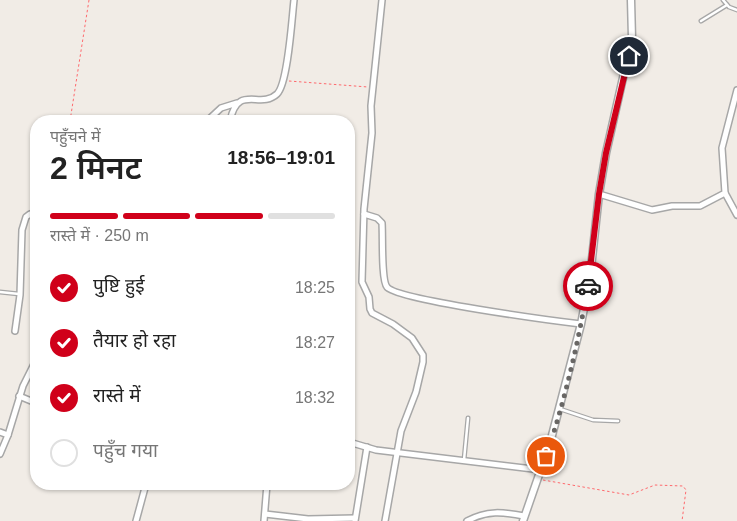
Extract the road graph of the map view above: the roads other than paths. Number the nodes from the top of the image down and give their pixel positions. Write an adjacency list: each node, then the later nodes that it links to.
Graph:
1 (294, 0): 9 (street)
2 (382, 0): 15 (street)
3 (631, 0): 13 (street)
4 (723, 0): 5 (lane)
5 (727, 5): 6 (lane); 7 (lane)
6 (737, 10)
7 (701, 21)
8 (737, 90): 12 (street)
9 (237, 103): 10 (street); 11 (street)
10 (213, 115)
11 (232, 115)
12 (725, 193): 13 (street); 16 (street)
13 (599, 194): 19 (street)
14 (30, 214): 18 (street)
15 (364, 214): 19 (street); 31 (street)
16 (737, 216)
17 (0, 292): 18 (lane)
18 (20, 295): 20 (street)
19 (581, 324): 24 (street)
20 (15, 331)
21 (30, 373): 22 (street)
22 (19, 396): 23 (street); 28 (street)
23 (30, 401)
24 (560, 409): 26 (lane); 34 (street)
25 (468, 418): 33 (lane)
26 (618, 420)
27 (0, 432): 28 (street)
28 (8, 435): 32 (street)
29 (355, 444): 30 (street)
30 (367, 447): 31 (street); 39 (street)
31 (397, 452): 33 (street); 42 (street)
32 (0, 454)
33 (464, 460): 34 (street)
34 (541, 470): 38 (street)
35 (144, 490): 40 (street)
36 (267, 490): 37 (street)
37 (265, 514): 39 (street); 41 (street)
38 (524, 519): 43 (street)
39 (355, 520)
40 (136, 521)
41 (264, 521)
42 (385, 521)
43 (467, 521)

